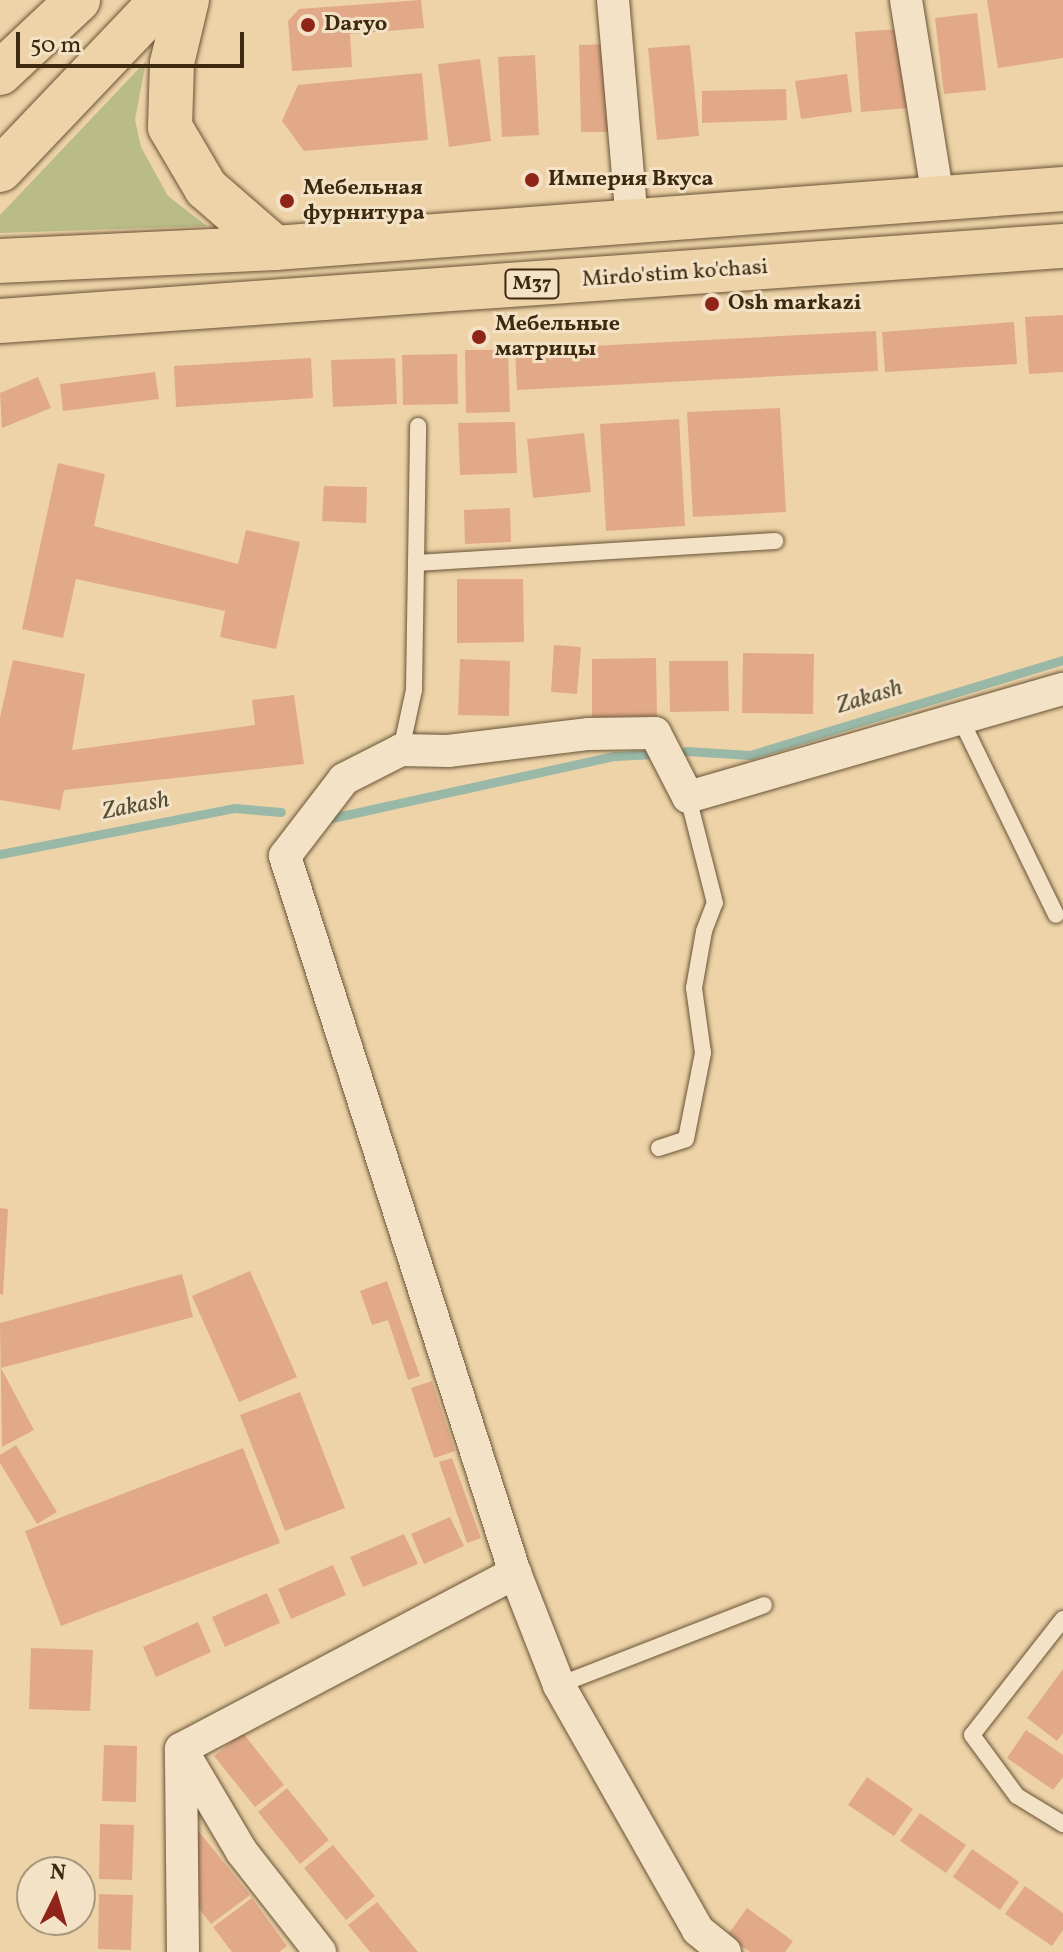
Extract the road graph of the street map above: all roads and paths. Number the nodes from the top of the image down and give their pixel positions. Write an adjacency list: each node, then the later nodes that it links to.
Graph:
1 (78, 0): 6 (main road)
2 (162, 0): 7 (main road)
3 (187, 0): 12 (main road)
4 (613, 0): 10 (street)
5 (906, 0): 9 (street)
6 (0, 73)
7 (0, 170)
8 (1058, 188): 9 (main road)
9 (938, 198): 10 (main road)
10 (632, 221): 12 (main road)
11 (1063, 246): 14 (main road, Mirdo'stim ko'chasi / M37)
12 (275, 248): 13 (main road)
13 (0, 261)
14 (0, 321)
15 (418, 426): 17 (lane)
16 (775, 541): 17 (lane)
17 (416, 563): 20 (lane)
18 (1063, 689): 19 (street)
19 (960, 718): 21 (street); 22 (lane)
20 (401, 750): 21 (street); 24 (street)
21 (688, 797): 23 (lane)
22 (1056, 915)
23 (659, 1148)
24 (515, 1573): 27 (street); 28 (street)
25 (764, 1605): 27 (lane)
26 (1063, 1619): 29 (lane)
27 (559, 1685): 32 (street)
28 (181, 1749): 30 (street); 31 (street)
29 (1063, 1824)
30 (183, 1952)
31 (320, 1952)
32 (725, 1952)

